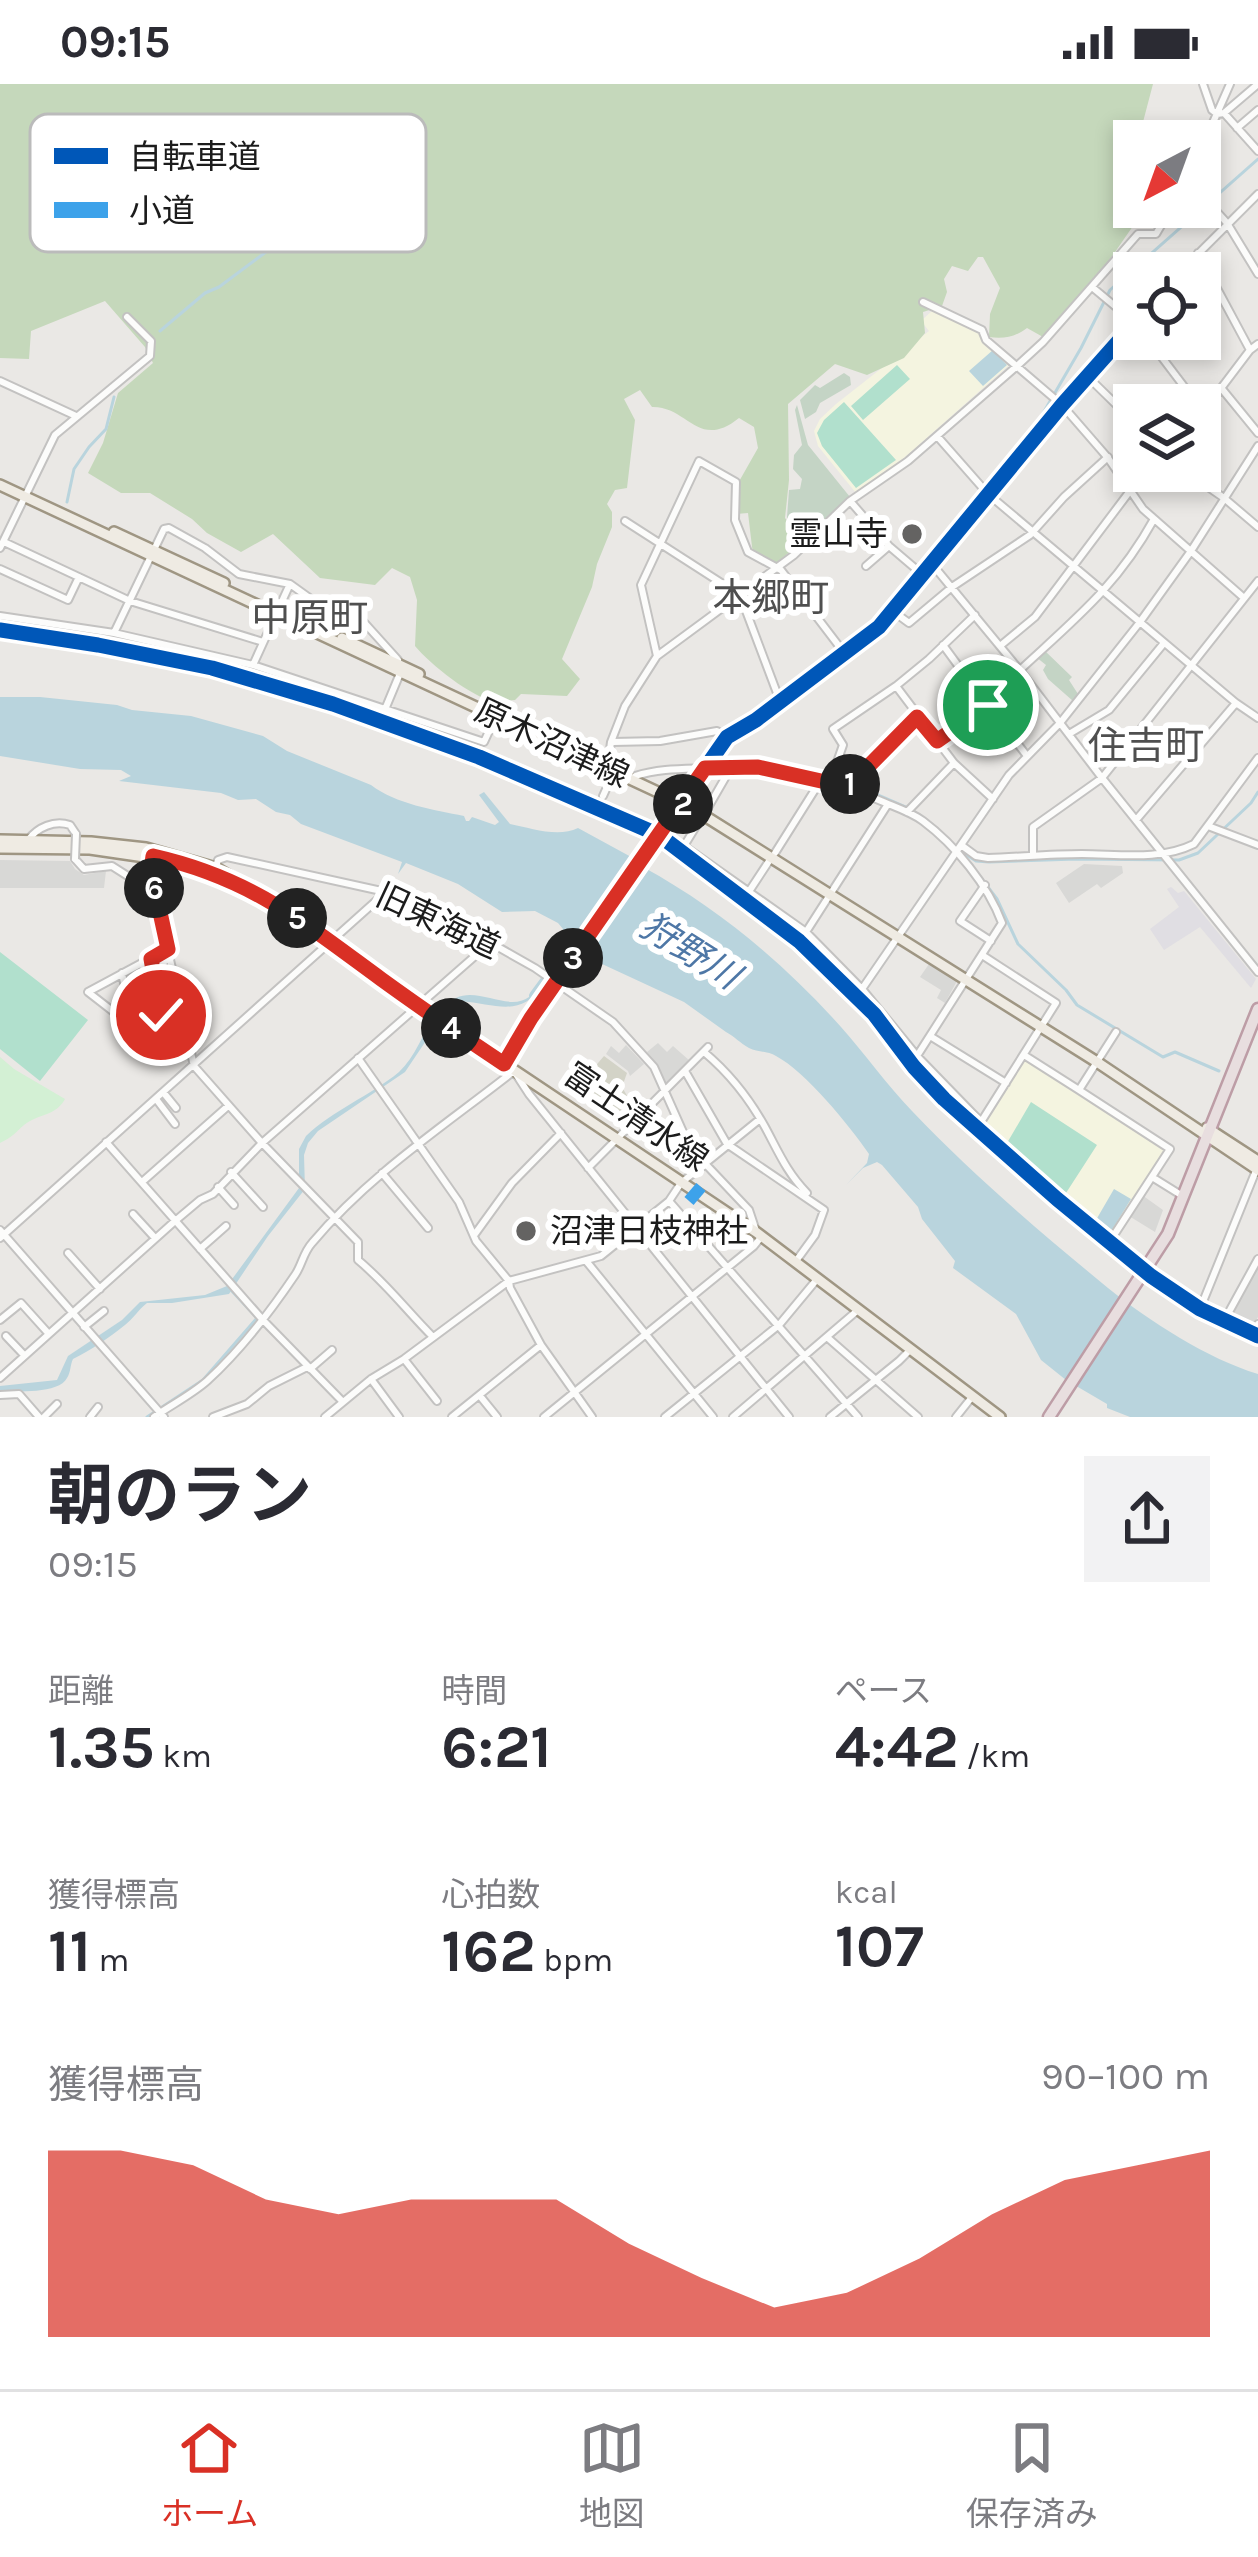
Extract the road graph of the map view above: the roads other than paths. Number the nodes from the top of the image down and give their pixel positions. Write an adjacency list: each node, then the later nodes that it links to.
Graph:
1 (1203, 84): 5 (street)
2 (1230, 84): 5 (street)
3 (1258, 84): 5 (street)
4 (1258, 110): 7 (street)
5 (1220, 113): 6 (street); 7 (street)
6 (1216, 120)
7 (1237, 128): 8 (street)
8 (1258, 151)
9 (1258, 194): 11 (street)
10 (1221, 217): 11 (street)
11 (1226, 223): 13 (street); 14 (street)
12 (1160, 228): 15 (street)
13 (1198, 252)
14 (1258, 274)
15 (1092, 287): 18 (street); 23 (street)
16 (1221, 295): 22 (street)
17 (922, 302): 23 (street)
18 (1113, 305)
19 (127, 317): 29 (street)
20 (1258, 344): 22 (street)
21 (1113, 348): 24 (street)
22 (1250, 350): 26 (street)
23 (1017, 366): 28 (street); 31 (street)
24 (1088, 377): 27 (street); 28 (street)
25 (0, 381): 29 (street)
26 (1222, 389): 30 (street)
27 (1113, 401)
28 (1062, 405): 33 (street); 40 (street)
29 (76, 416): 39 (street)
30 (1258, 433)
31 (936, 436): 40 (street); 42 (street)
32 (1258, 446): 41 (street)
33 (1108, 457): 34 (street); 46 (street)
34 (1113, 464)
35 (0, 482): 39 (main road, 原木沼津線)
36 (1128, 492): 55 (street)
37 (1132, 492): 43 (street)
38 (1215, 492): 41 (street)
39 (26, 494): 47 (street); 51 (main road, 原木沼津線)
40 (988, 494): 46 (street); 52 (street)
41 (1224, 498): 45 (street); 50 (street)
42 (850, 501): 49 (street); 53 (street)
43 (1154, 519): 50 (street); 62 (street)
44 (625, 521): 48 (street)
45 (1258, 527)
46 (1032, 532): 55 (street); 61 (street)
47 (1, 543): 58 (street)
48 (660, 543): 53 (street); 63 (street); 77 (street)
49 (889, 546): 54 (street); 57 (street)
50 (1191, 551): 64 (street); 70 (street)
51 (152, 553): 59 (street); 65 (street); 66 (main road, 原木沼津線)
52 (932, 564): 57 (street); 61 (street)
53 (776, 566): 63 (street); 76 (street)
54 (866, 566)
55 (1074, 566): 62 (street); 75 (street)
56 (0, 569): 58 (street)
57 (923, 575): 67 (street)
58 (79, 577): 65 (street)
59 (290, 584): 66 (street); 80 (street)
60 (1257, 585): 64 (street)
61 (952, 587): 67 (street); 68 (street)
62 (1104, 592): 70 (street); 81 (street)
63 (740, 595): 77 (street); 83 (street)
64 (1244, 598): 79 (street)
65 (130, 601): 71 (street); 72 (street)
66 (276, 612): 72 (street); 80 (main road, 原木沼津線)
67 (894, 612): 76 (street)
68 (975, 615): 74 (street); 75 (street)
69 (0, 616): 71 (street)
70 (1140, 622): 73 (street); 90 (street)
71 (114, 633): 78 (street)
72 (263, 641): 78 (street)
73 (1164, 643): 79 (street); 91 (street)
74 (943, 645): 82 (street); 85 (street)
75 (1000, 646): 81 (street)
76 (845, 654): 83 (street)
77 (657, 656): 94 (street)
78 (253, 664): 86 (street)
79 (1191, 665): 84 (street); 102 (street)
80 (402, 669): 86 (street); 87 (main road, 原木沼津線)
81 (1021, 671): 85 (street); 90 (street)
82 (896, 686): 88 (street); 104 (street)
83 (780, 701): 92 (street)
84 (1236, 703): 89 (street); 112 (street)
85 (988, 705): 93 (street); 95 (street)
86 (386, 707): 87 (street)
87 (496, 715): 99 (main road, 原木沼津線)
88 (917, 717): 93 (street); 105 (street)
89 (1258, 718)
90 (1060, 723): 91 (street); 95 (street)
91 (1069, 734): 102 (street)
92 (727, 737): 94 (street); 100 (street)
93 (937, 741): 97 (street)
94 (611, 742): 99 (street)
95 (1027, 757): 107 (street)
96 (1258, 758): 113 (street)
97 (954, 763): 107 (street); 110 (street)
98 (731, 766): 100 (street); 103 (street); 111 (street)
99 (613, 768): 101 (main road, 原木沼津線); 106 (street); 108 (main road, 原木沼津線)
100 (705, 768): 101 (street); 108 (street)
101 (635, 776): 108 (main road, 原木沼津線)
102 (1102, 778): 112 (street); 120 (street)
103 (821, 780): 104 (street); 119 (street)
104 (830, 782): 105 (street)
105 (848, 787): 109 (street)
106 (603, 796)
107 (993, 799): 117 (street)
108 (684, 801): 111 (main road, 原木沼津線); 151 (street, bridge)
109 (888, 804): 110 (street); 127 (street)
110 (907, 812): 117 (street)
111 (705, 813): 119 (main road, 原木沼津線); 125 (street)
112 (1136, 820): 118 (street)
113 (1208, 826): 116 (street); 118 (street)
114 (28, 840): 115 (main road, 富士清水線); 122 (street, bridge); 123 (main road, 富士清水線)
115 (0, 844): 121 (main road, 富士清水線)
116 (1258, 845)
117 (958, 849): 120 (street); 124 (street); 129 (street)
118 (1163, 854): 120 (street); 136 (street)
119 (773, 855): 125 (street); 127 (main road, 原木沼津線)
120 (1033, 855)
121 (153, 856): 122 (street); 123 (main road, 富士清水線)
122 (151, 871): 133 (street)
123 (215, 871): 126 (street, 旧東海道); 132 (main road, 富士清水線)
124 (985, 885): 130 (street); 130 (street)
125 (750, 890): 128 (street)
126 (386, 892): 131 (street, 旧東海道); 132 (street)
127 (832, 892): 128 (street); 129 (main road, 原木沼津線)
128 (806, 932): 139 (street)
129 (899, 934): 138 (main road, 原木沼津線); 139 (street)
130 (991, 941): 134 (street)
131 (491, 942): 140 (street); 155 (street, 旧東海道)
132 (332, 943): 140 (main road, 富士清水線); 150 (street)
133 (168, 949): 135 (street); 150 (street)
134 (982, 955): 138 (street); 143 (street)
135 (151, 959): 137 (street); 142 (street)
136 (1258, 972)
137 (122, 974): 142 (street); 142 (street)
138 (967, 977): 143 (main road, 原木沼津線); 145 (street)
139 (862, 989): 147 (street)
140 (418, 1006): 148 (street); 151 (main road, 富士清水線)
141 (1258, 1009): 162 (highway)
142 (132, 1021)
143 (1042, 1025): 146 (street); 149 (main road, 原木沼津線)
144 (1116, 1032): 149 (street)
145 (930, 1036): 147 (street); 153 (street)
146 (1024, 1054): 153 (street); 154 (street)
147 (917, 1056): 153 (street)
148 (358, 1058): 166 (street); 167 (street)
149 (1098, 1060): 154 (street); 162 (main road, 原木沼津線)
150 (194, 1066): 156 (street); 158 (street)
151 (509, 1067): 163 (street); 164 (main road, 富士清水線); 166 (street)
152 (685, 1071): 155 (street); 160 (street); 168 (street)
153 (1006, 1083)
154 (1079, 1090): 174 (street)
155 (665, 1091): 164 (street); 169 (street, 旧東海道)
156 (163, 1092): 157 (street); 159 (street)
157 (156, 1099): 161 (street); 165 (street)
158 (228, 1106): 167 (street); 175 (street)
159 (176, 1108)
160 (760, 1119): 168 (street); 179 (street)
161 (175, 1124)
162 (1209, 1132): 170 (main road, 原木沼津線); 178 (highway)
163 (561, 1133): 171 (street); 191 (street)
164 (616, 1139): 171 (street); 176 (main road, 富士清水線)
165 (105, 1142): 175 (street); 190 (street)
166 (418, 1142): 173 (street); 191 (street)
167 (262, 1143): 172 (street); 184 (street)
168 (727, 1144): 169 (street); 179 (street)
169 (704, 1164): 176 (street); 192 (street, 旧東海道)
170 (1258, 1166): 205 (street)
171 (589, 1168): 187 (street)
172 (232, 1172): 177 (street); 182 (street)
173 (382, 1173): 184 (street); 188 (street)
174 (1152, 1177): 178 (street); 189 (street)
175 (142, 1182): 185 (street)
176 (681, 1183): 180 (street); 192 (main road, 富士清水線)
177 (218, 1187): 181 (street); 185 (street)
178 (1184, 1197): 261 (highway)
179 (812, 1200): 198 (street)
180 (669, 1201): 187 (street); 199 (street)
181 (234, 1205)
182 (263, 1207)
183 (134, 1214): 193 (street)
184 (336, 1217): 208 (street); 218 (street)
185 (175, 1221): 193 (street); 194 (street)
186 (226, 1226): 194 (street)
187 (635, 1227): 197 (street); 203 (street)
188 (428, 1228)
189 (1116, 1232)
190 (1, 1234): 207 (street)
191 (475, 1234): 201 (street)
192 (759, 1234): 198 (main road, 富士清水線); 199 (street)
193 (156, 1239): 202 (street)
194 (200, 1249): 208 (street)
195 (68, 1253): 202 (street)
196 (1258, 1259): 210 (street)
197 (586, 1260): 201 (street); 215 (street)
198 (796, 1261): 200 (main road, 富士清水線)
199 (727, 1268): 203 (street); 212 (street)
200 (818, 1278): 204 (main road, 富士清水線); 212 (street)
201 (509, 1281): 218 (street); 220 (street)
202 (100, 1289): 207 (street)
203 (692, 1296): 215 (street); 224 (street)
204 (859, 1309): 219 (street); 221 (main road, 富士清水線)
205 (1200, 1309)
206 (104, 1310): 213 (street)
207 (72, 1314): 213 (street); 214 (street)
208 (262, 1319): 227 (street); 242 (street)
209 (0, 1321): 214 (street)
210 (1224, 1322)
211 (1258, 1324): 216 (street)
212 (778, 1325): 224 (street); 225 (street)
213 (84, 1327): 242 (street)
214 (49, 1334): 223 (street)
215 (645, 1334): 232 (street); 233 (street)
216 (1252, 1334)
217 (6, 1336): 223 (street)
218 (433, 1337): 226 (street)
219 (828, 1338): 225 (street); 230 (street)
220 (542, 1345): 232 (street); 235 (street)
221 (910, 1349): 230 (street); 236 (main road, 富士清水線)
222 (332, 1350): 227 (street)
223 (25, 1356): 228 (street)
224 (740, 1356): 231 (street); 233 (street)
225 (806, 1356): 231 (street); 239 (street)
226 (404, 1359): 229 (street); 238 (street)
227 (309, 1368): 237 (street); 247 (street)
228 (2, 1372)
229 (371, 1379): 237 (street); 248 (street)
230 (876, 1380): 239 (street); 258 (street)
231 (767, 1389): 254 (street); 255 (street)
232 (574, 1392): 251 (street); 252 (street)
233 (695, 1394): 244 (street); 253 (street)
234 (0, 1395): 245 (street)
235 (479, 1395): 249 (street); 250 (street)
236 (972, 1397): 259 (street); 260 (main road, 富士清水線)
237 (342, 1401): 243 (street)
238 (437, 1401)
239 (847, 1404): 256 (street); 257 (street)
240 (58, 1405): 245 (street)
241 (98, 1407): 246 (street)
242 (160, 1416)
243 (329, 1416)
244 (669, 1416)
245 (42, 1417)
246 (90, 1417)
247 (213, 1417)
248 (399, 1417)
249 (452, 1417)
250 (496, 1417)
251 (544, 1417)
252 (592, 1417)
253 (713, 1417)
254 (734, 1417)
255 (789, 1417)
256 (830, 1417)
257 (858, 1417)
258 (918, 1417)
259 (956, 1417)
260 (1000, 1417)
261 (1048, 1417)

